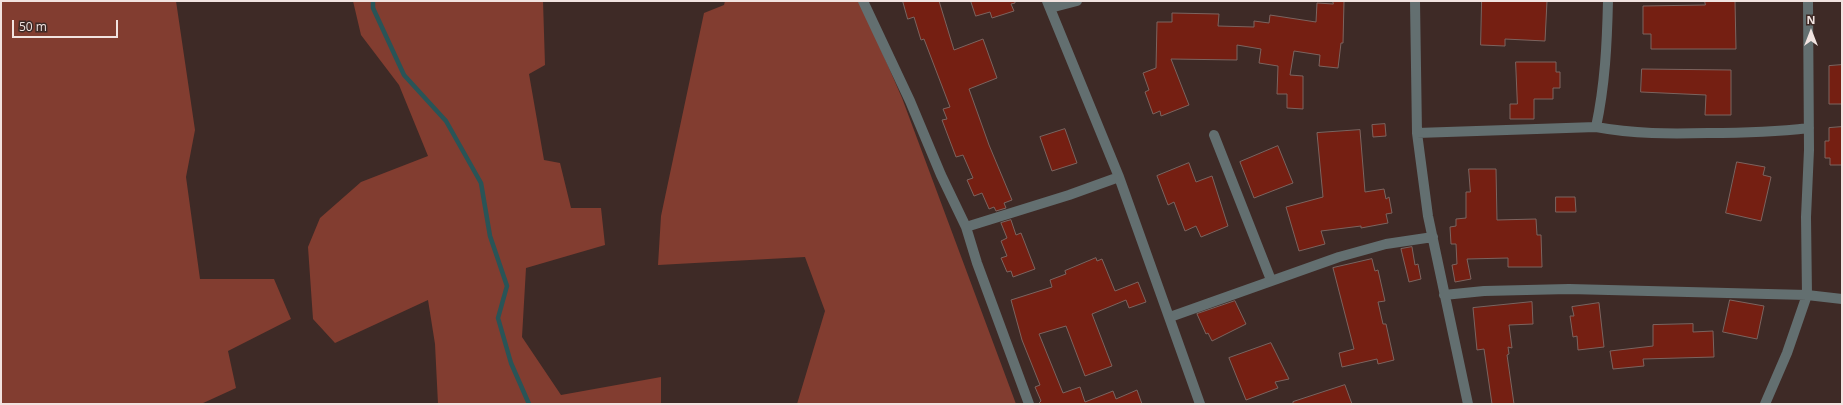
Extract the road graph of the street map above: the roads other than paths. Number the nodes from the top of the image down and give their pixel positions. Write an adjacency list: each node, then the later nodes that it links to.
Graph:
1 (863, 1): 12 (street)
2 (1077, 1): 6 (street)
3 (1415, 1): 9 (street)
4 (1608, 1): 7 (street)
5 (1808, 1): 8 (street)
6 (1048, 5): 11 (street)
7 (1596, 127): 8 (street); 9 (street)
8 (1809, 128): 16 (street)
9 (1417, 133): 13 (street)
10 (1214, 134): 14 (street)
11 (1119, 177): 12 (street); 18 (street)
12 (966, 227): 19 (street)
13 (1433, 237): 14 (street); 15 (street)
14 (1271, 280): 18 (street)
15 (1444, 295): 16 (street); 21 (street)
16 (1807, 295): 17 (street); 22 (street)
17 (1842, 299)
18 (1170, 317): 20 (street)
19 (1029, 404)
20 (1200, 404)
21 (1468, 404)
22 (1765, 404)

